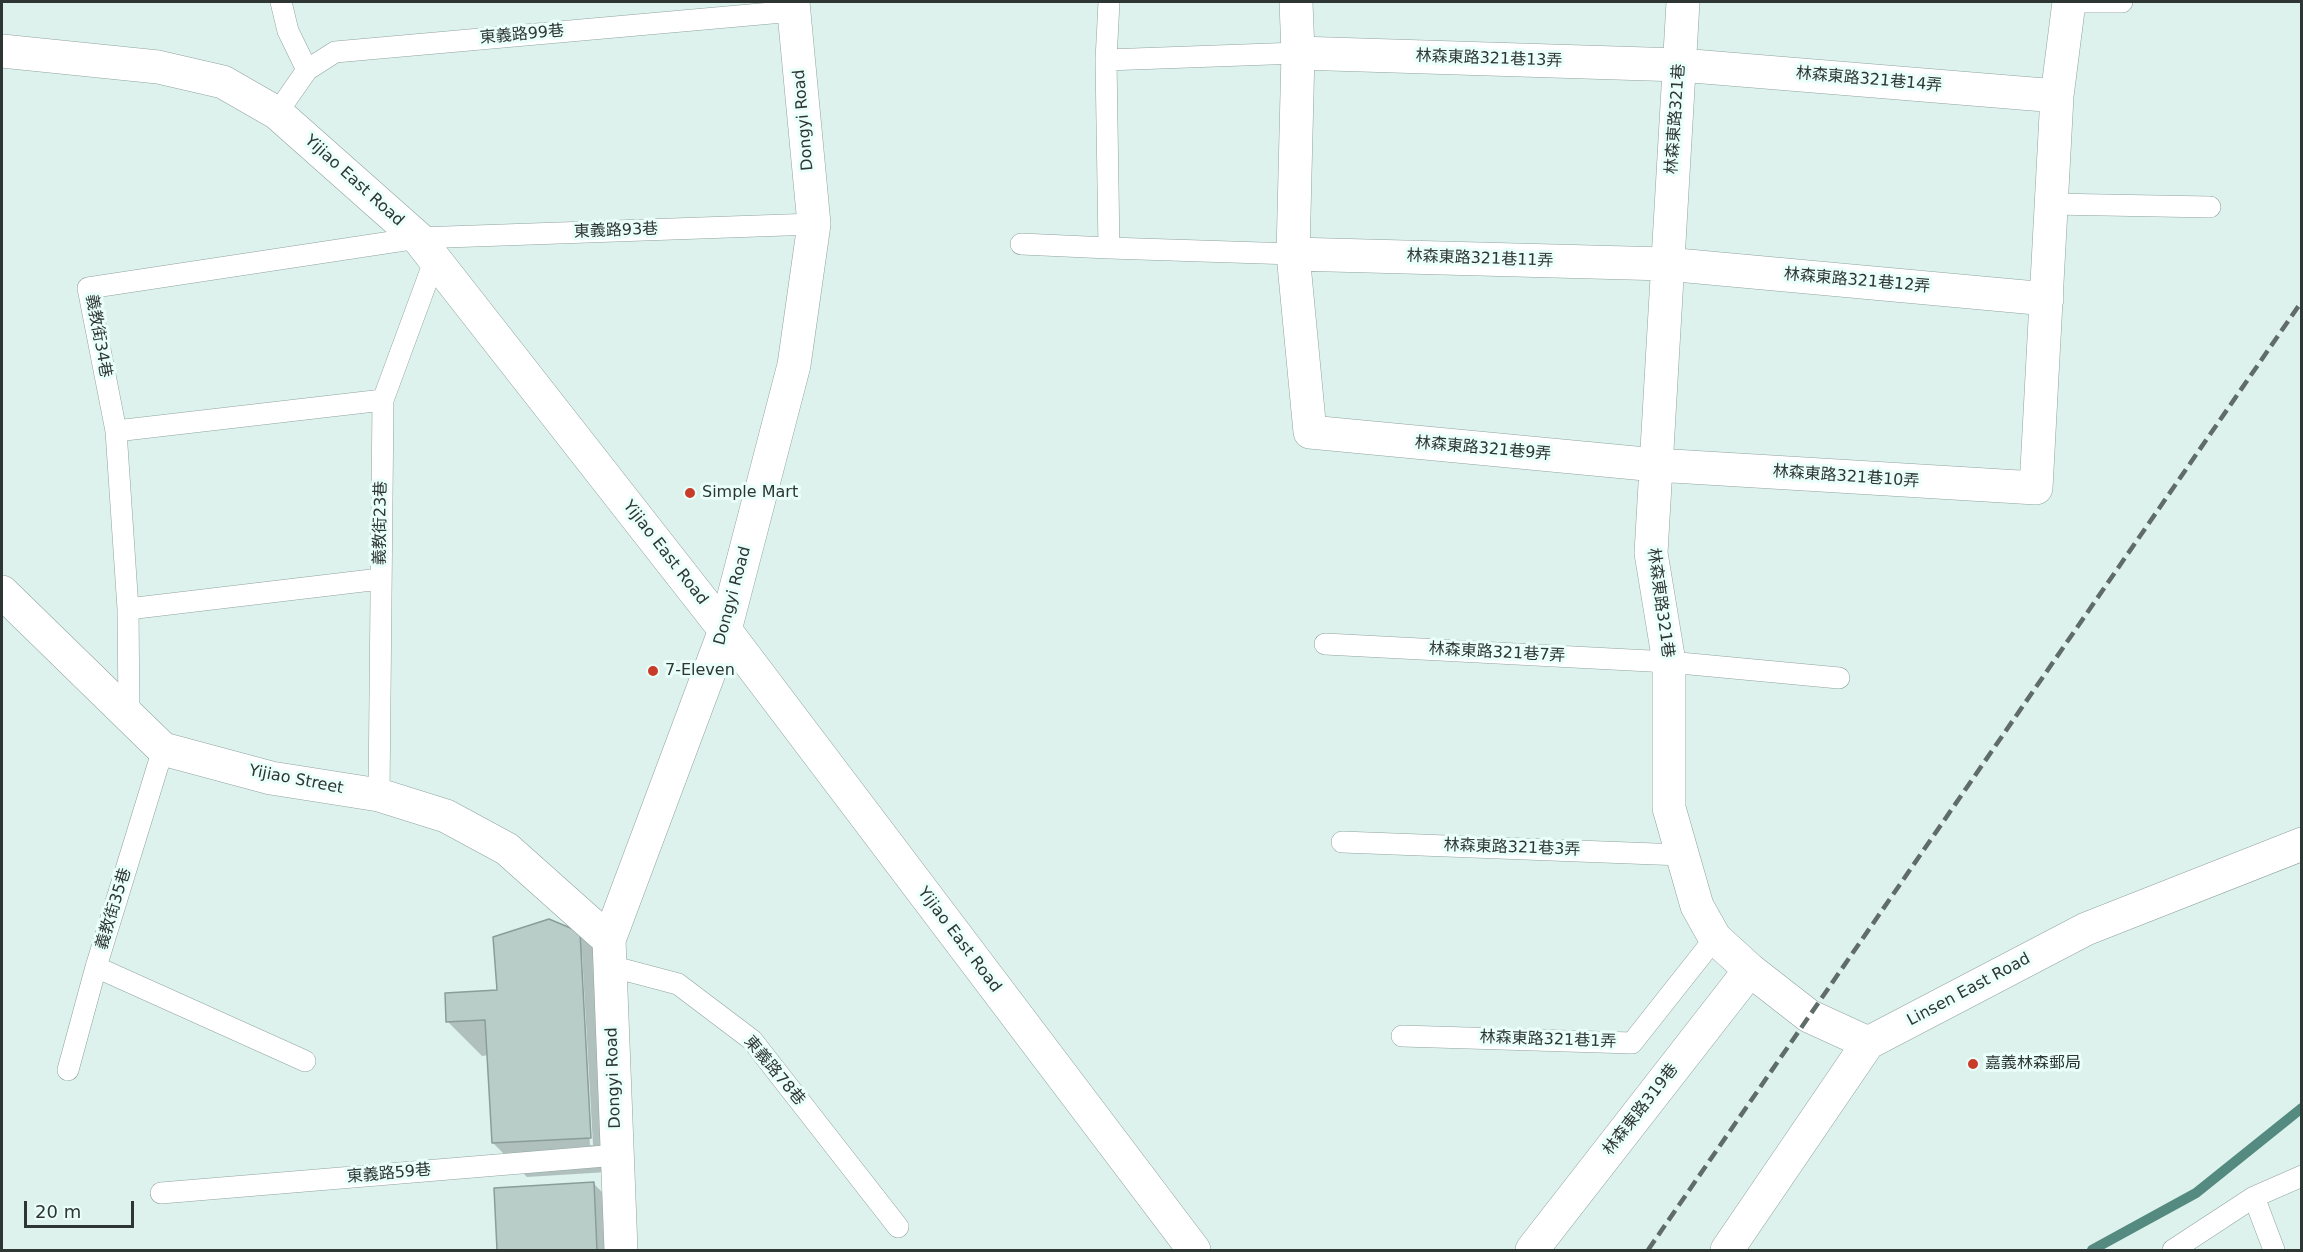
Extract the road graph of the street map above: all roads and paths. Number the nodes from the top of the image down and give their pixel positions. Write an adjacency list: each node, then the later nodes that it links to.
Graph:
1 (280, 2): 12 (lane)
2 (1109, 2): 10 (lane)
3 (1296, 2): 9 (street)
4 (1683, 2): 11 (street, 林森東路321巷)
5 (2069, 2): 6 (lane); 13 (street)
6 (2122, 2)
7 (794, 6): 12 (lane, 東義路99巷); 17 (street, Dongyi Road)
8 (2, 51): 14 (street, Yijiao East Road)
9 (1298, 52): 10 (lane); 11 (street, 林森東路321巷13弄); 21 (street)
10 (1106, 60): 19 (lane)
11 (1680, 65): 13 (street, 林森東路321巷14弄); 22 (street, 林森東路321巷)
12 (307, 70): 14 (lane, 東義路99巷)
13 (2057, 96): 15 (street)
14 (277, 113): 20 (street, Yijiao East Road)
15 (2051, 204): 16 (lane); 23 (street)
16 (2210, 207)
17 (814, 224): 20 (lane, 東義路93巷); 30 (street, Dongyi Road)
18 (1021, 244): 19 (lane)
19 (1108, 248): 21 (lane)
20 (426, 249): 24 (lane, 義教街23巷); 25 (lane, 義教街34巷); 30 (street, Yijiao East Road)
21 (1293, 254): 22 (street, 林森東路321巷11弄); 26 (street, 林森東路321巷9弄)
22 (1666, 264): 23 (street, 林森東路321巷12弄); 26 (street, 林森東路321巷)
23 (2047, 299): 26 (street, 林森東路321巷10弄)
24 (383, 400): 25 (lane); 27 (lane, 義教街23巷)
25 (116, 431): 29 (lane, 義教街34巷)
26 (1656, 465): 32 (street, 林森東路321巷)
27 (380, 579): 29 (lane); 36 (lane, 義教街23巷)
28 (4, 600): 34 (street, Yijiao Street)
29 (128, 609): 34 (lane, 義教街34巷)
30 (725, 630): 41 (street, Dongyi Road); 54 (street, Yijiao East Road)
31 (1325, 644): 32 (lane, 林森東路321巷7弄)
32 (1669, 662): 33 (lane, 林森東路321巷7弄); 39 (street, 林森東路321巷)
33 (1839, 678)
34 (129, 716): 35 (street, Yijiao Street)
35 (163, 749): 36 (street, Yijiao Street); 42 (lane, 義教街35巷)
36 (379, 795): 41 (street, Yijiao Street)
37 (1342, 842): 39 (lane, 林森東路321巷3弄)
38 (2301, 843): 45 (street, Linsen East Road)
39 (1682, 855): 40 (street, 林森東路321巷)
40 (1715, 938): 43 (street, 林森東路321巷); 44 (lane, 林森東路321巷1弄)
41 (610, 953): 48 (street, Dongyi Road); 52 (lane, 東義路78巷)
42 (96, 967): 46 (lane); 47 (lane, 義教街35巷)
43 (1750, 970): 45 (street, 林森東路321巷); 55 (street, 林森東路319巷)
44 (1402, 1036)
45 (1868, 1043): 56 (street, Linsen East Road)
46 (305, 1061)
47 (68, 1070)
48 (617, 1155): 50 (lane, 東義路59巷); 53 (street, Dongyi Road)
49 (2301, 1176): 51 (lane)
50 (161, 1193)
51 (2254, 1197): 57 (lane); 58 (lane)
52 (898, 1227)
53 (621, 1251)
54 (1194, 1251)
55 (1532, 1251)
56 (1728, 1251)
57 (2173, 1251)
58 (2274, 1251)

